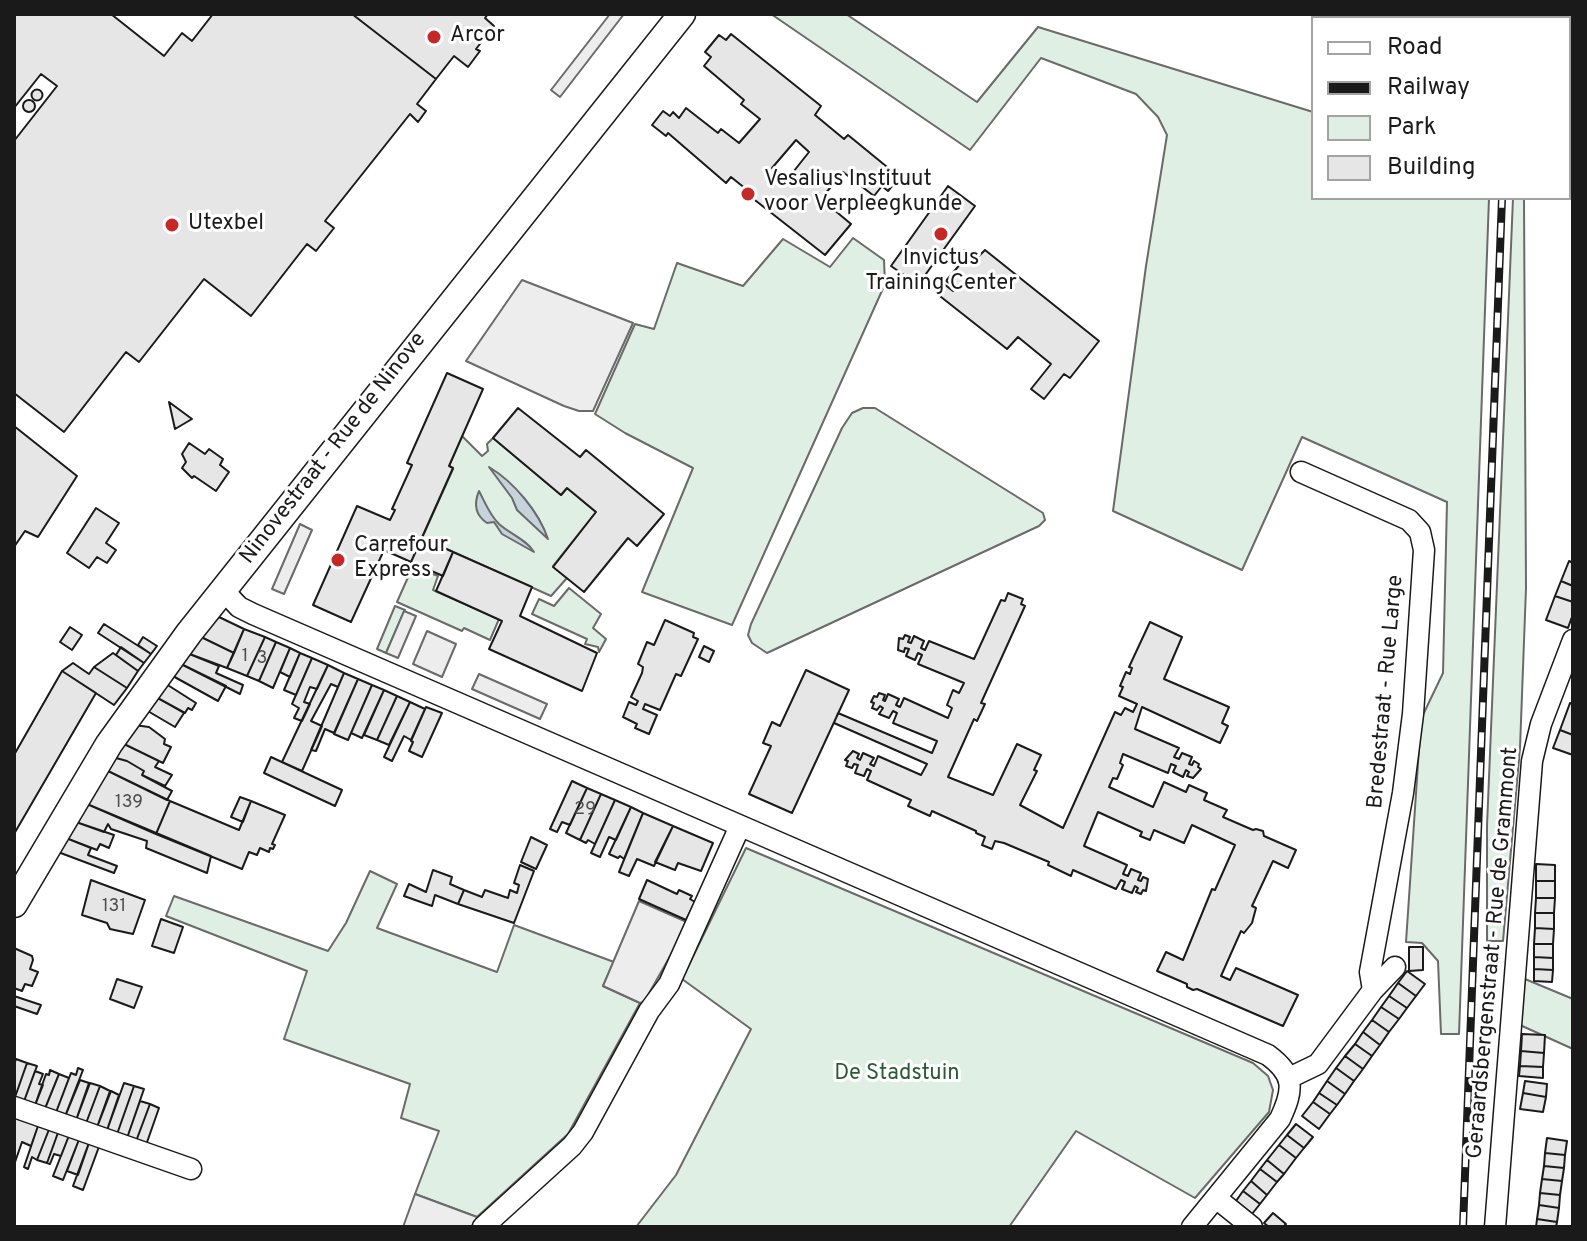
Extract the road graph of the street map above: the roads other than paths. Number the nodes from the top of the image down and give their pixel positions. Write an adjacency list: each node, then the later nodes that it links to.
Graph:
1 (682, 14): 3 (main road, Ninovestraat - Rue de Ninove)
2 (1301, 472): 8 (street, Bredestraat - Rue Large)
3 (223, 590): 5 (street); 6 (main road, Ninovestraat - Rue de Ninove)
4 (1573, 640): 16 (street, Geraardsbergenstraat - Rue de Grammont)
5 (740, 826): 9 (street); 13 (street)
6 (14, 904)
7 (1395, 967): 8 (street)
8 (1373, 990): 9 (street)
9 (1289, 1078): 12 (street)
10 (14, 1107): 11 (street)
11 (191, 1169)
12 (1216, 1198): 14 (street); 15 (street)
13 (483, 1227)
14 (1192, 1227)
15 (1252, 1227)
16 (1495, 1227)

